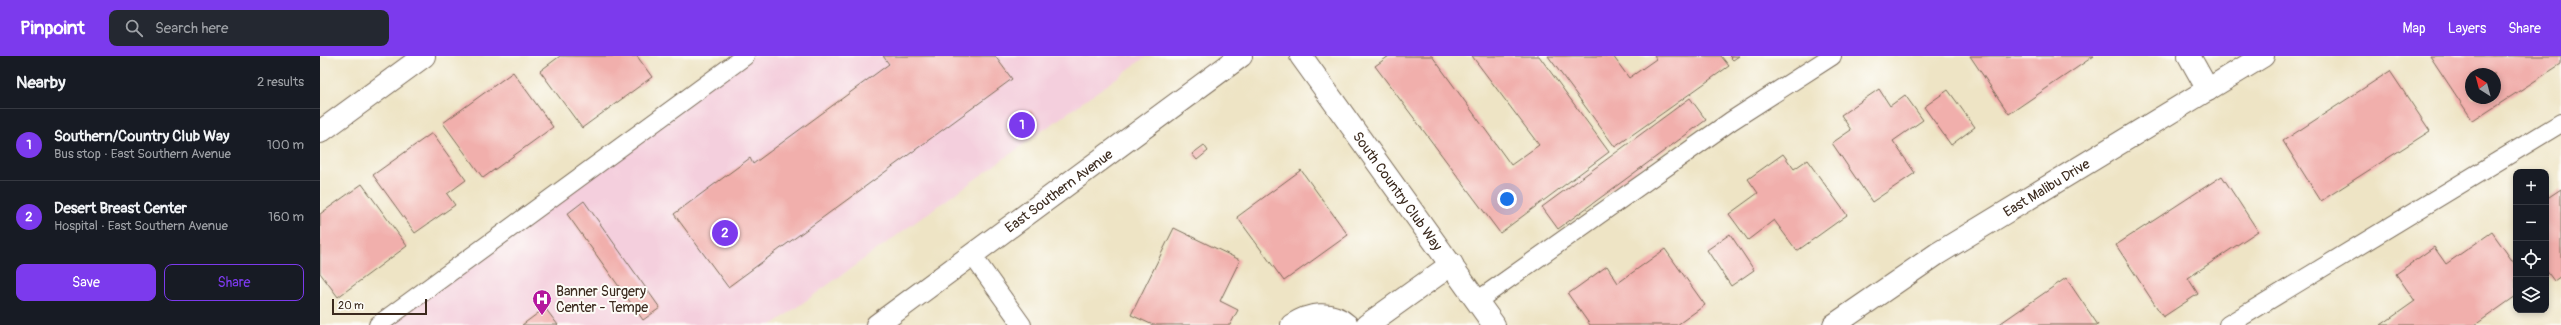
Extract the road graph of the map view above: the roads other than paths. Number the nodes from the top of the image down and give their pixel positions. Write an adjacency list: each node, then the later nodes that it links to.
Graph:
1 (424, 56): 10 (street)
2 (745, 56): 14 (lane)
3 (1241, 56): 11 (street, East Southern Avenue)
4 (1301, 56): 12 (street, South Country Club Way)
5 (1832, 56): 13 (lane)
6 (2190, 56): 8 (street)
7 (2263, 56): 8 (street, East Malibu Drive)
8 (2208, 90): 21 (street, East Malibu Drive)
9 (2561, 123): 22 (lane)
10 (320, 132)
11 (972, 255): 15 (street, East Southern Avenue); 16 (lane)
12 (1452, 264): 13 (street, South Country Club Way); 19 (street)
13 (1477, 301): 20 (street, South Country Club Way)
14 (378, 325)
15 (876, 325)
16 (1022, 325)
17 (1292, 325): 18 (street)
18 (1347, 325)
19 (1367, 325)
20 (1494, 325)
21 (1834, 325)
22 (2228, 325)

